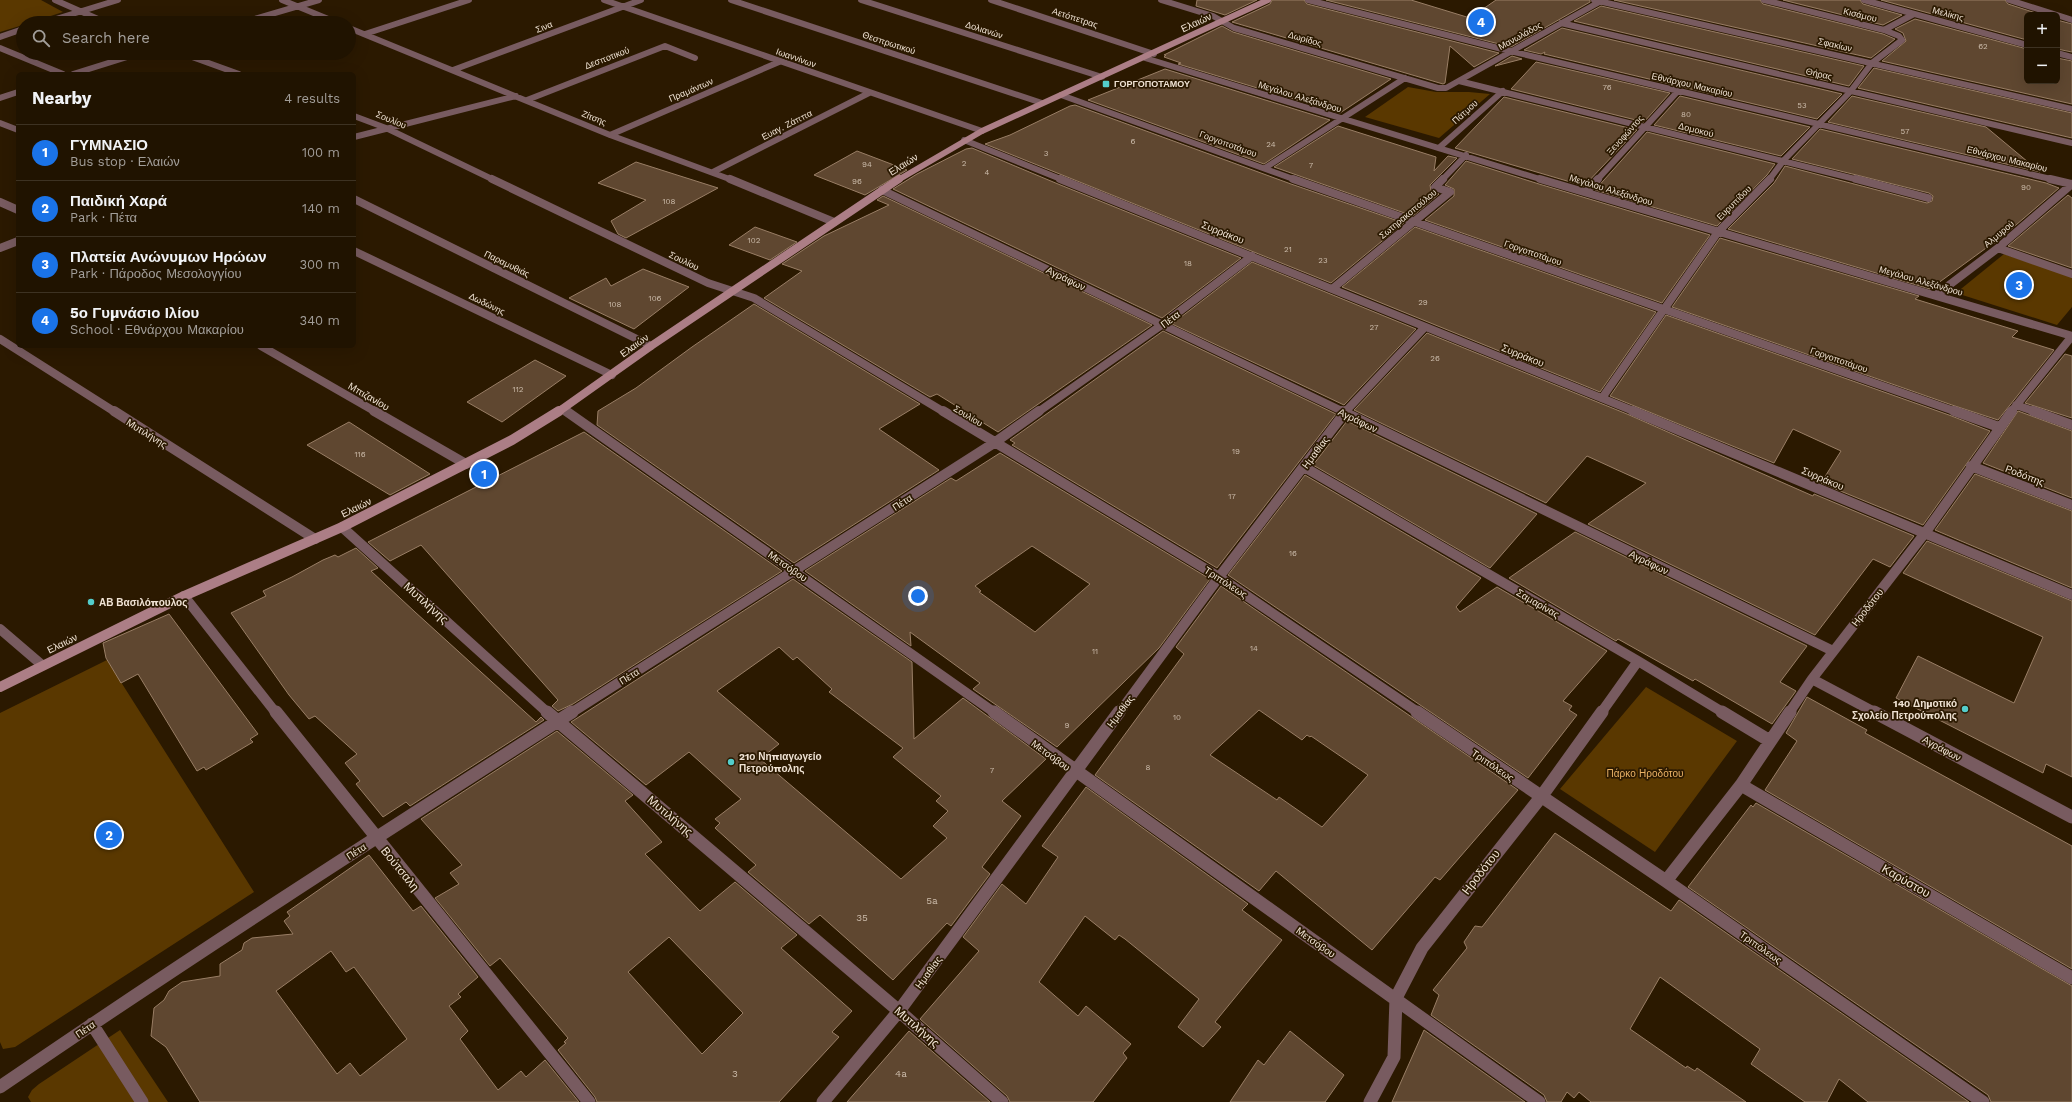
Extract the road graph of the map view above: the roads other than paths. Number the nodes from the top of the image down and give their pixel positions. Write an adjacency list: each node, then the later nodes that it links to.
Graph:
1 (55, 0): 20 (street)
2 (118, 0): 20 (street)
3 (282, 0): 19 (street)
4 (319, 0): 19 (street)
5 (469, 0): 34 (street)
6 (604, 0): 18 (street, Ιωαννίνων)
7 (641, 0): 18 (street, Σινα)
8 (731, 0): 68 (street, Θεσπρωτικού)
9 (861, 0): 55 (street, Δολιανών)
10 (991, 0): 40 (street, Αετόπετρας)
11 (1161, 0): 29 (street, Δωρίδος)
12 (1268, 0): 29 (street, Ελαιών)
13 (1308, 0): 39 (street, Εθνάρχου Μακαρίου)
14 (1599, 0): 30 (street, Μανωλάδος); 50 (street, Σφακίων)
15 (1764, 0): 31 (street, Κισάμου)
16 (1864, 0): 22 (street, Μελίκης)
17 (2009, 0): 21 (street)
18 (623, 6): 49 (street, Ιωαννίνων); 51 (street, Σινα)
19 (298, 7): 25 (street); 26 (street)
20 (79, 11): 23 (street); 24 (street)
21 (2047, 12)
22 (1914, 14): 31 (street); 37 (street, Μελίκης)
23 (64, 16)
24 (91, 16)
25 (266, 16)
26 (320, 16)
27 (2060, 16): 28 (street)
28 (2072, 20)
29 (1223, 22): 40 (street, Ελαιών); 56 (street, Δωρίδος)
30 (1561, 23): 39 (street, Μανωλάδος); 61 (street, Θήρας)
31 (1884, 30): 36 (street, Κισάμου)
32 (16, 31): 35 (street)
33 (356, 31): 34 (street, Ζίτσης)
34 (364, 34): 51 (street, Ζίτσης)
35 (0, 37)
36 (1902, 40): 50 (street, Ευρυπίδου)
37 (2024, 44)
38 (0, 48): 42 (street)
39 (1510, 51): 57 (street, Μανωλάδος); 60 (street, Εθνάρχου Μακαρίου)
40 (1154, 54): 44 (street, Ελαιών)
41 (2060, 54): 45 (street)
42 (16, 55)
43 (695, 58): 67 (street, Δεσποτικού)
44 (1145, 58): 55 (street, Ελαιών); 71 (street, Μεγάλου Αλεξάνδρου)
45 (2072, 58)
46 (29, 60): 52 (street)
47 (117, 60): 53 (street)
48 (200, 60): 54 (street)
49 (779, 62): 63 (street, Ιωαννίνων); 78 (street, Πραμάντων)
50 (1872, 63): 61 (street, Ευρυπίδου); 69 (street, Σφακίων)
51 (453, 70): 65 (street, Ζίτσης)
52 (58, 72)
53 (78, 72)
54 (233, 72)
55 (1102, 77): 64 (street, Ελαιών)
56 (1405, 78): 58 (street, Δωρίδος); 71 (street)
57 (1459, 81): 58 (street, Μανωλάδος); 59 (street, Δομοκού)
58 (1446, 88)
59 (1503, 91): 74 (street, Δομοκού); 82 (street, Πάτμου)
60 (1678, 91): 73 (street, Εθνάρχου Μακαρίου); 74 (street, Ξενοφώντος)
61 (1850, 92): 73 (street, Ευρυπίδου); 81 (street, Θήρας)
62 (16, 93): 66 (street)
63 (868, 93): 77 (street, Ιωαννίνων); 86 (street, Ευαγ. Ζάππα)
64 (1061, 95): 68 (street, Ελαιών); 85 (street, Γοργοποτάμου)
65 (516, 96): 67 (street, Ζίτσης); 75 (street)
66 (0, 98)
67 (527, 100): 78 (street, Ζίτσης)
68 (1042, 103): 77 (street, Ελαιών)
69 (2072, 109)
70 (356, 117): 75 (street, Σουλίου)
71 (1340, 119): 82 (street, Μεγάλου Αλεξάνδρου); 85 (street)
72 (0, 123): 76 (street)
73 (1820, 123): 84 (street, Ευρυπίδου); 87 (street, Εθνάρχου Μακαρίου)
74 (1645, 126): 84 (street, Δομοκού); 89 (street, Ξενοφώντος)
75 (386, 128): 79 (street); 104 (street, Σουλίου)
76 (16, 129)
77 (982, 131): 80 (street, Ελαιών)
78 (610, 135): 86 (street, Ζίτσης)
79 (356, 136)
80 (964, 140): 88 (street, Ελαιών); 101 (street, Συρράκου)
81 (2072, 143)
82 (1440, 147): 83 (street, Μεγάλου Αλεξάνδρου)
83 (1466, 156): 89 (street, Μεγάλου Αλεξάνδρου); 95 (street, Σωτηρακοπούλου)
84 (1784, 160): 90 (street, Δομοκού); 96 (street, Ευρυπίδου)
85 (1265, 168): 95 (street, Γοργοποτάμου)
86 (713, 172): 94 (street, Ζίτσης)
87 (2072, 184): 99 (street, Αλμυρού)
88 (882, 190): 94 (street, Ελαιών); 107 (street, Αγράφων)
89 (1586, 192): 96 (street, Μεγάλου Αλεξάνδρου)
90 (1928, 198)
91 (356, 200): 111 (street, Παραμυθιάς)
92 (0, 202): 93 (street)
93 (16, 209)
94 (834, 222): 104 (street, Ελαιών)
95 (1415, 223): 103 (street, Σωτηρακοπούλου); 106 (street, Γοργοποτάμου)
96 (1718, 232): 105 (street, Μεγάλου Αλεξάνδρου); 106 (street, Ευρυπίδου)
97 (16, 242): 98 (street)
98 (0, 248)
99 (1998, 248): 102 (street); 105 (street, Αλμυρού)
100 (356, 252): 113 (street, Δωδώνης)
101 (1252, 256): 103 (street, Συρράκου); 107 (street, Πέτα)
102 (2072, 274)
103 (1332, 289): 108 (street, Συρράκου)
104 (734, 291): 111 (street, Ελαιών); 120 (street, Σουλίου)
105 (1936, 295): 109 (street, Μεγάλου Αλεξάνδρου)
106 (1666, 309): 114 (street, Ευρυπίδου); 119 (street, Γοργοποτάμου)
107 (1163, 324): 117 (street, Αγράφων); 120 (street, Πέτα)
108 (1425, 327): 114 (street, Συρράκου); 117 (street, Ημαθίας)
109 (2072, 336): 115 (street, Ηροδότου)
110 (0, 339): 127 (street, Μυτιλήνης)
111 (651, 346): 113 (street, Ελαιών)
112 (264, 348): 121 (street, Μπιζανίου)
113 (612, 375): 116 (street, Ελαιών)
114 (1602, 398): 126 (street, Συρράκου)
115 (2016, 405): 118 (street); 119 (street, Ηροδότου)
116 (563, 409): 121 (street, Ελαιών); 128 (street, Μετσόβου)
117 (1344, 413): 123 (street, Ημαθίας); 133 (street, Αγράφων)
118 (2072, 425)
119 (1999, 427): 122 (street, Ηροδότου)
120 (994, 443): 128 (street, Πέτα); 129 (street, Τριπόλεως)
121 (466, 464): 125 (street, Ελαιών)
122 (1971, 466): 124 (street, Ροδόπης); 126 (street, Ηροδότου)
123 (1304, 467): 129 (street, Ημαθίας); 134 (street, Σαμαρίνας)
124 (2072, 505)
125 (342, 527): 127 (street, Ελαιών); 138 (street, Μυτιλήνης)
126 (1925, 533): 130 (street, Συρράκου); 133 (street, Ηροδότου)
127 (315, 538): 131 (street, Ελαιών)
128 (795, 572): 138 (street, Πέτα); 140 (street, Μετσόβου)
129 (1219, 577): 140 (street, Ημαθίας); 142 (street, Τριπόλεως)
130 (2072, 595)
131 (184, 596): 135 (street, Ελαιών); 144 (street, Βούτσαλη)
132 (0, 628): 135 (street)
133 (1833, 651): 136 (street, Ηροδότου)
134 (1638, 661): 139 (street, Σαμαρίνας); 142 (street, Ηροδότου)
135 (42, 665): 137 (street, Ελαιών)
136 (1812, 679): 139 (street, Ηροδότου); 143 (street, Αγράφων)
137 (0, 687)
138 (557, 721): 144 (street, Πέτα); 148 (street, Μυτιλήνης)
139 (1770, 741): 141 (street, Ηροδότου)
140 (1075, 772): 147 (street, Μετσόβου); 148 (street, Ημαθίας)
141 (1741, 785): 145 (street, Ηροδότου); 146 (street, Καρύστου)
142 (1541, 797): 145 (street, Τριπόλεως); 147 (street, Ηροδότου)
143 (2072, 817)
144 (375, 838): 149 (street, Πέτα); 152 (street, Βούτσαλη)
145 (1666, 882): 157 (street, Τριπόλεως)
146 (2072, 978)
147 (1396, 998): 155 (street, Ηροδότου); 156 (street, Μετσόβου)
148 (899, 1011): 153 (street, Ημαθίας); 154 (street, Μυτιλήνης)
149 (92, 1024): 150 (street, Πέτα); 151 (street)
150 (0, 1087)
151 (142, 1102)
152 (589, 1102)
153 (823, 1102)
154 (1002, 1102)
155 (1370, 1102)
156 (1539, 1102)
157 (1983, 1102)

